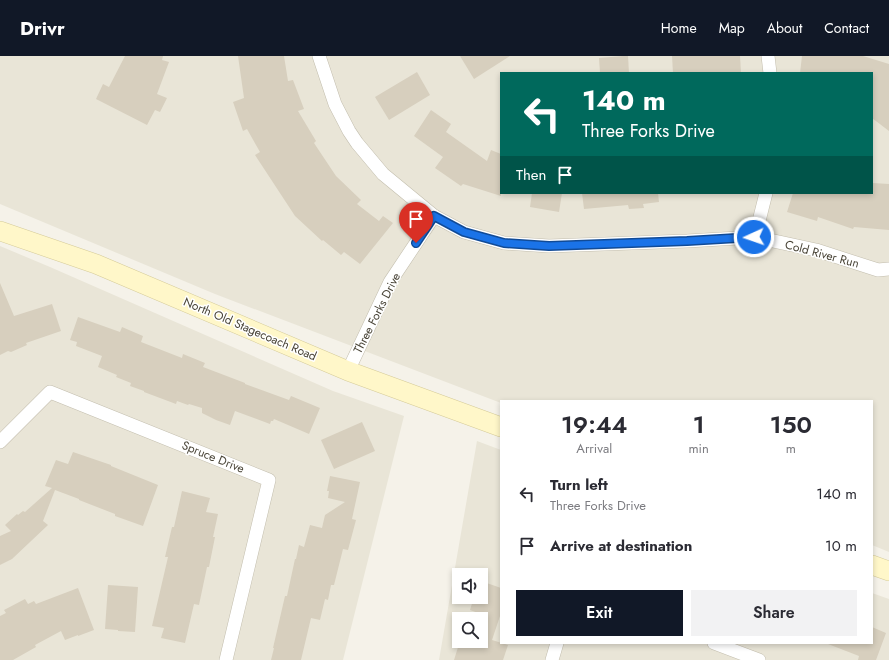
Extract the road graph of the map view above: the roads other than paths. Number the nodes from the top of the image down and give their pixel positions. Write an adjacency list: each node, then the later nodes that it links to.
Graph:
1 (319, 56): 5 (street, Cold River Run)
2 (768, 56): 3 (street)
3 (770, 72)
4 (766, 194): 7 (street)
5 (434, 216): 7 (street, Cold River Run); 9 (street, Three Forks Drive)
6 (0, 231): 9 (street, North Old Stagecoach Road)
7 (754, 237): 8 (street, Cold River Run)
8 (889, 269)
9 (348, 371): 10 (street, North Old Stagecoach Road)
10 (500, 427)
11 (0, 442): 16 (street, Spruce Drive)
12 (873, 565): 13 (street)
13 (889, 571)
14 (558, 644): 17 (street)
15 (717, 644): 18 (street)
16 (226, 660)
17 (552, 660)
18 (759, 660)

